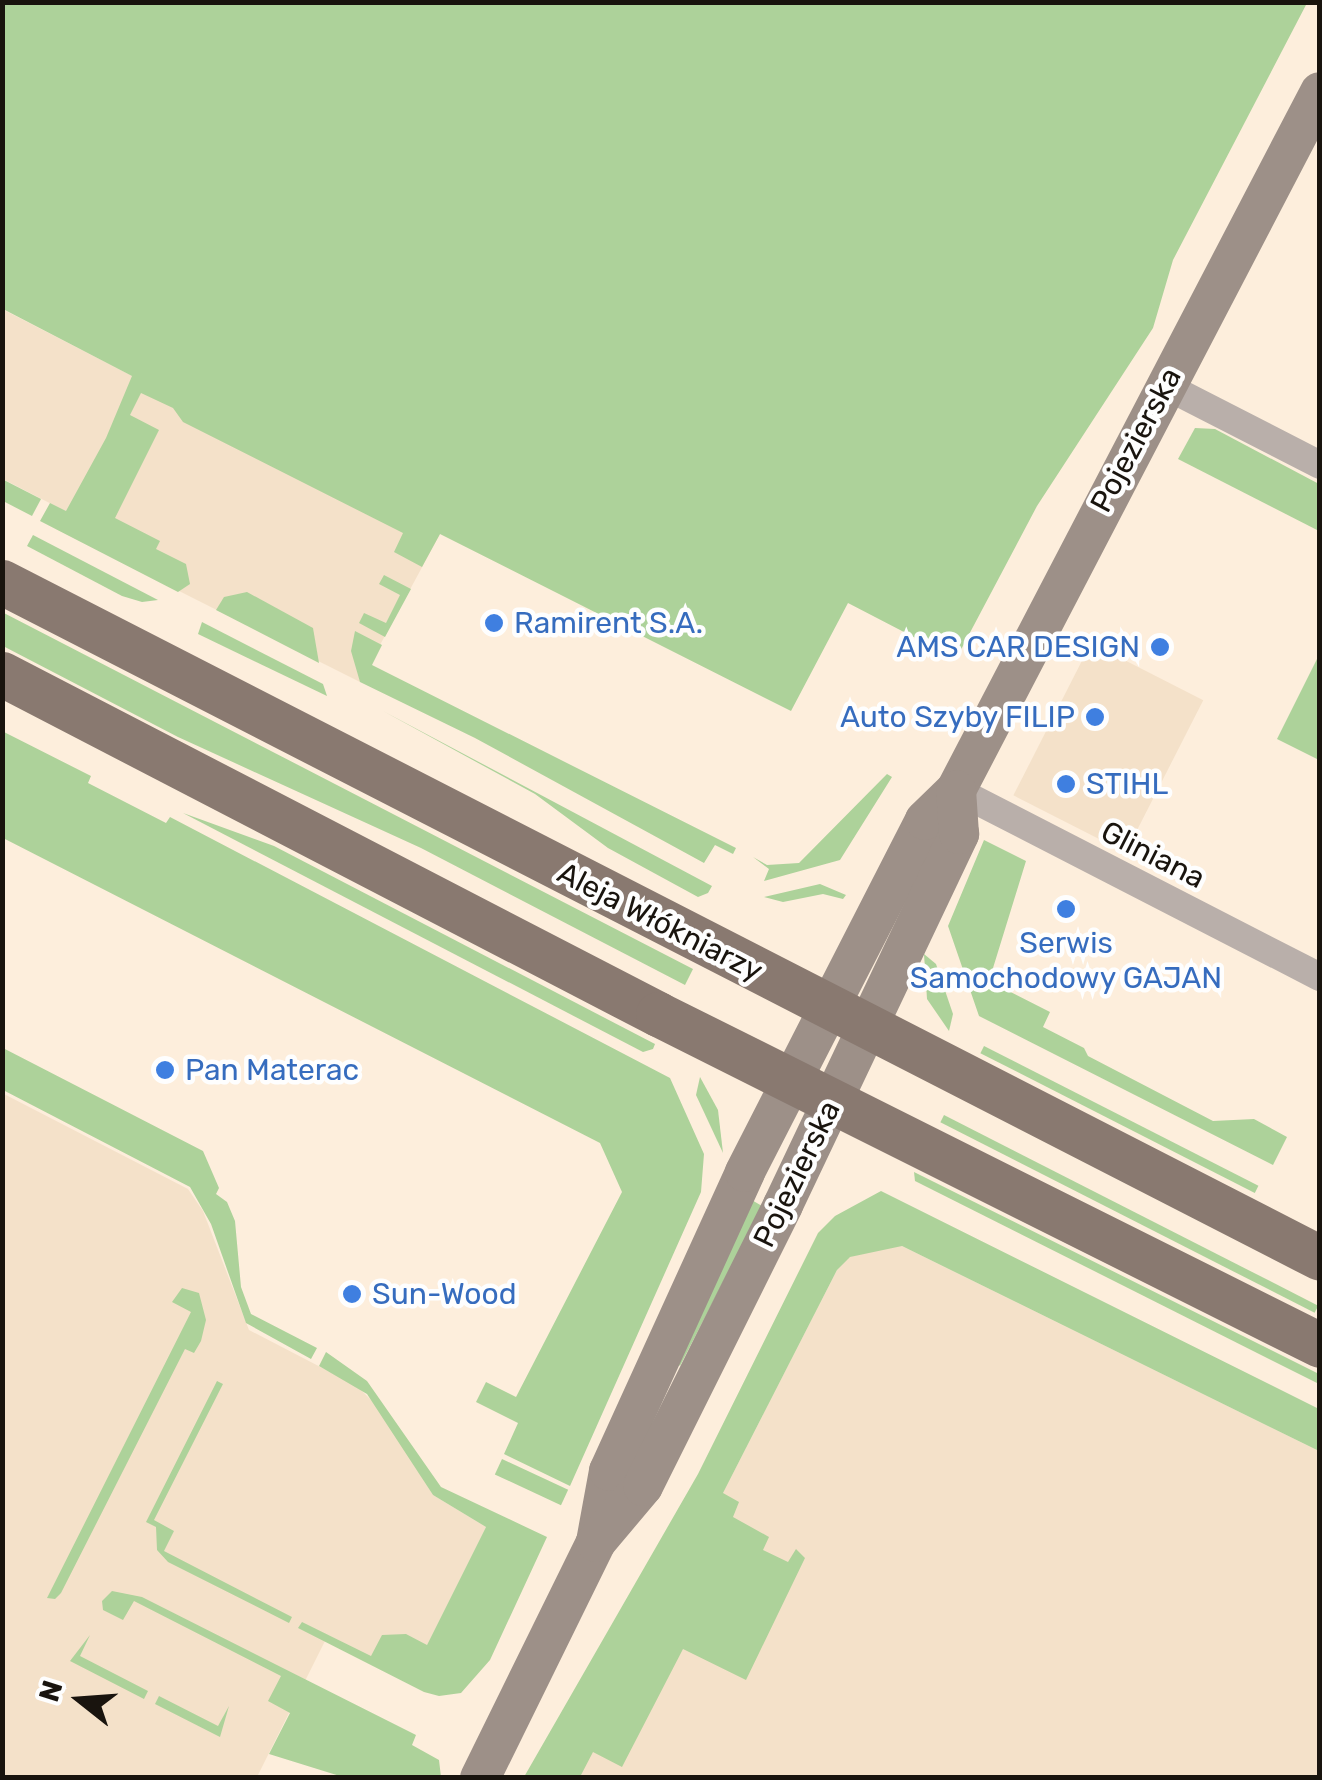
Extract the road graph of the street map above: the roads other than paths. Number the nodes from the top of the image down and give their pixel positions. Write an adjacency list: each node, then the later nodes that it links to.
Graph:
1 (1320, 92): 2 (street, Pojezierska)
2 (1164, 385): 3 (street); 6 (street, Pojezierska)
3 (1320, 466)
4 (2, 582): 8 (main road, Aleja Włókniarzy)
5 (2, 674): 9 (main road)
6 (956, 790): 7 (street, Gliniana); 8 (street, Pojezierska)
7 (1320, 977)
8 (848, 1019): 9 (street, Pojezierska); 10 (street, Pojezierska); 11 (main road, Aleja Włókniarzy)
9 (792, 1079): 10 (main road); 13 (street, Pojezierska)
10 (833, 1100): 12 (main road); 13 (street, Pojezierska)
11 (1320, 1258)
12 (1320, 1344)
13 (596, 1542): 14 (street, Pojezierska)
14 (480, 1778)

